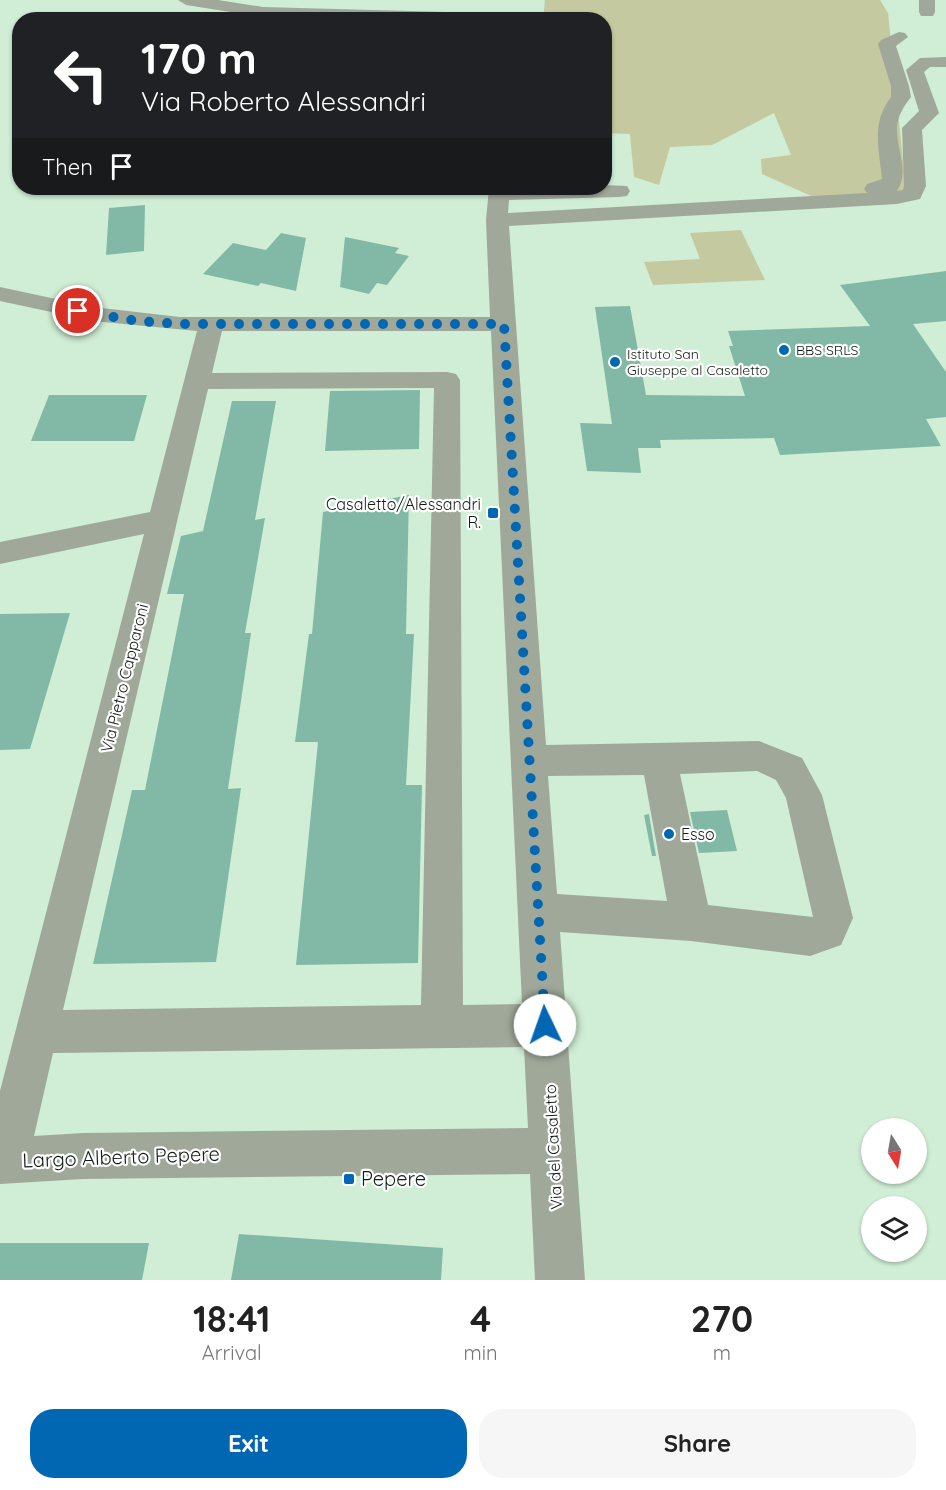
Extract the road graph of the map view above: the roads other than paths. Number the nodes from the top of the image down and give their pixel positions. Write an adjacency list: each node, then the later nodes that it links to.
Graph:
1 (186, 0): 2 (street)
2 (263, 12)
3 (899, 37): 6 (street)
4 (946, 62): 9 (street)
5 (639, 191): 7 (street)
6 (663, 191)
7 (612, 193)
8 (576, 195): 9 (street)
9 (498, 200): 11 (street, Via del Casaletto)
10 (0, 294): 12 (street)
11 (504, 324): 12 (street); 18 (street, Via del Casaletto)
12 (211, 325): 14 (street, Via Pietro Capparoni)
13 (342, 368): 14 (street)
14 (200, 374): 15 (street, Via Pietro Capparoni); 22 (street)
15 (163, 520): 16 (street); 23 (street, Via Pietro Capparoni)
16 (0, 553)
17 (659, 759): 18 (street); 20 (street); 20 (street)
18 (530, 761): 19 (street, Via del Casaletto)
19 (539, 912): 20 (street); 21 (street, Via del Casaletto)
20 (691, 922)
21 (545, 1025): 22 (street); 24 (street, Via del Casaletto)
22 (442, 1026): 23 (street)
23 (38, 1032): 25 (street, Largo Alberto Pepere)
24 (553, 1151): 25 (street, Largo Alberto Pepere); 26 (street, Via del Casaletto)
25 (2, 1161)
26 (560, 1280)

